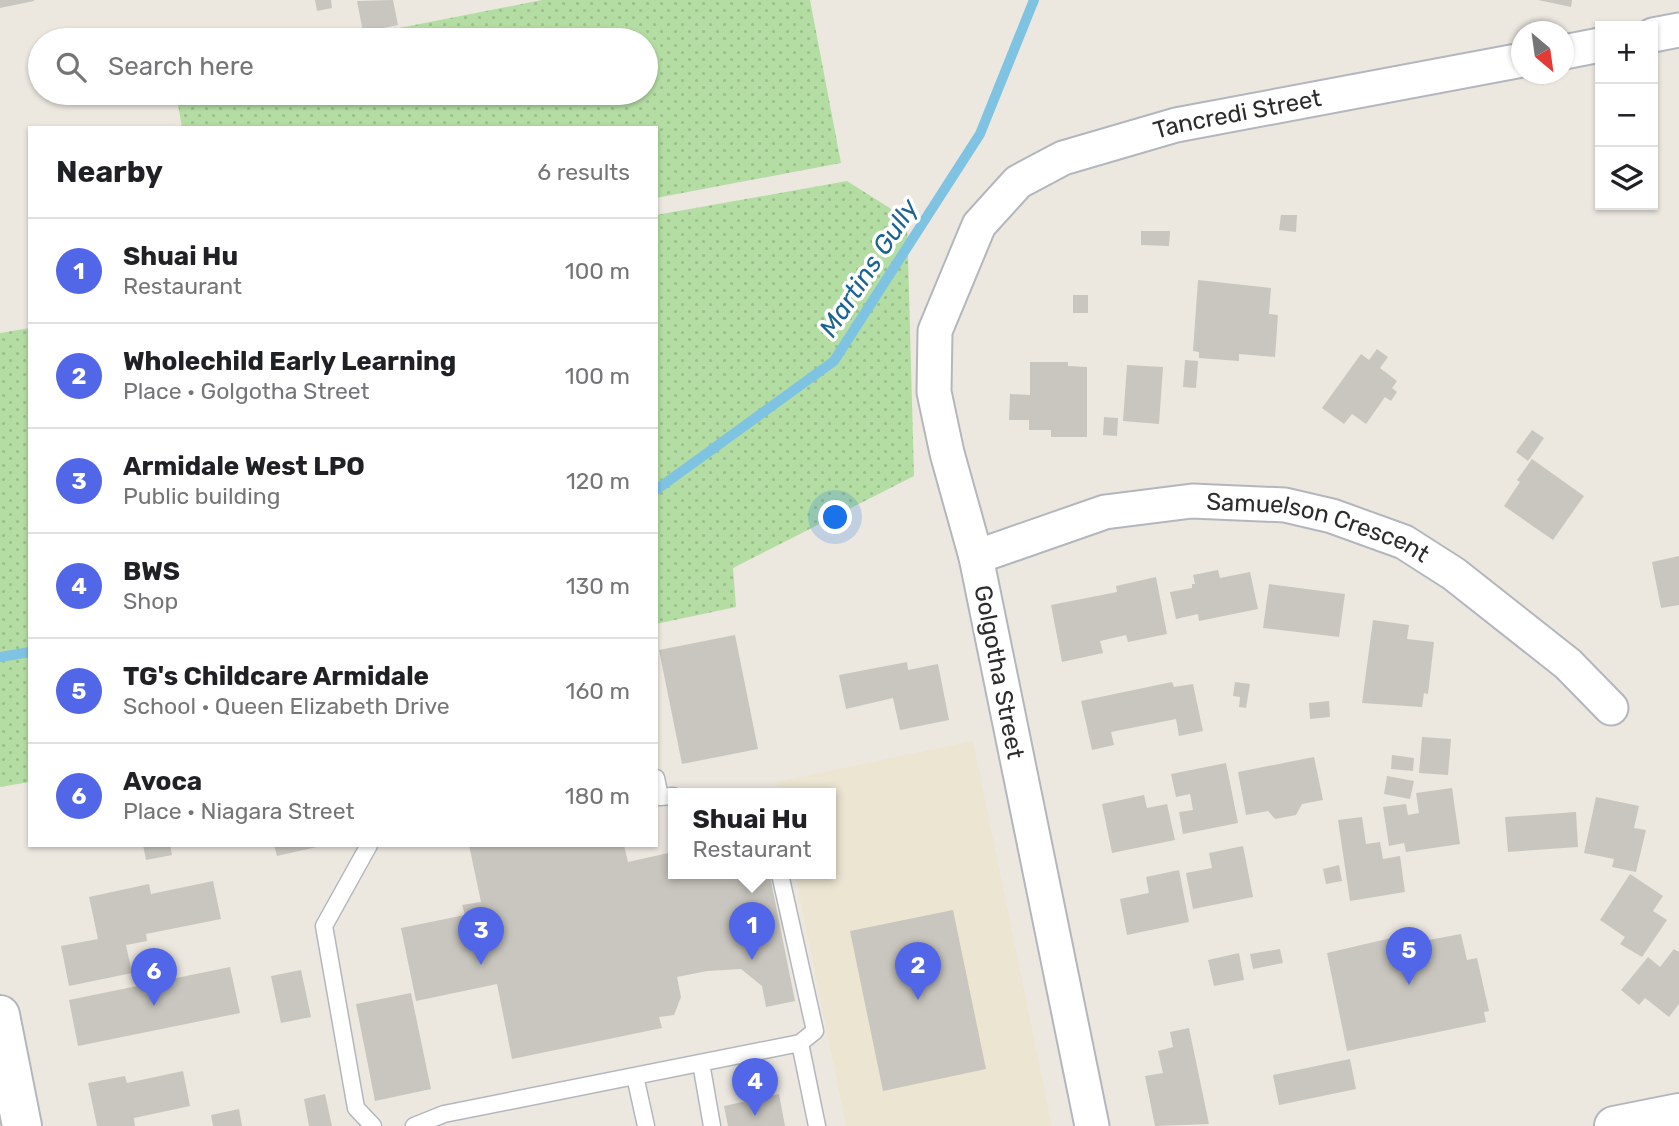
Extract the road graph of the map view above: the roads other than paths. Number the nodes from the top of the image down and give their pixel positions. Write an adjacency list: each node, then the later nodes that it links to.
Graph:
1 (1679, 30): 2 (street)
2 (1658, 34)
3 (1595, 46): 4 (street)
4 (1574, 50)
5 (1511, 62): 6 (street, Tancredi Street)
6 (979, 225): 7 (street, Golgotha Street)
7 (976, 557): 8 (street, Samuelson Crescent); 24 (street, Golgotha Street)
8 (1611, 708)
9 (658, 788): 10 (lane)
10 (668, 796)
11 (368, 847): 19 (lane)
12 (781, 879): 14 (lane)
13 (0, 1015): 18 (street)
14 (800, 1043): 15 (lane); 23 (lane)
15 (701, 1063): 16 (lane); 22 (lane)
16 (635, 1076): 20 (lane); 21 (lane)
17 (1679, 1113): 25 (street)
18 (22, 1126)
19 (373, 1126)
20 (414, 1126)
21 (646, 1126)
22 (712, 1126)
23 (817, 1126)
24 (1092, 1126)
25 (1614, 1126)

